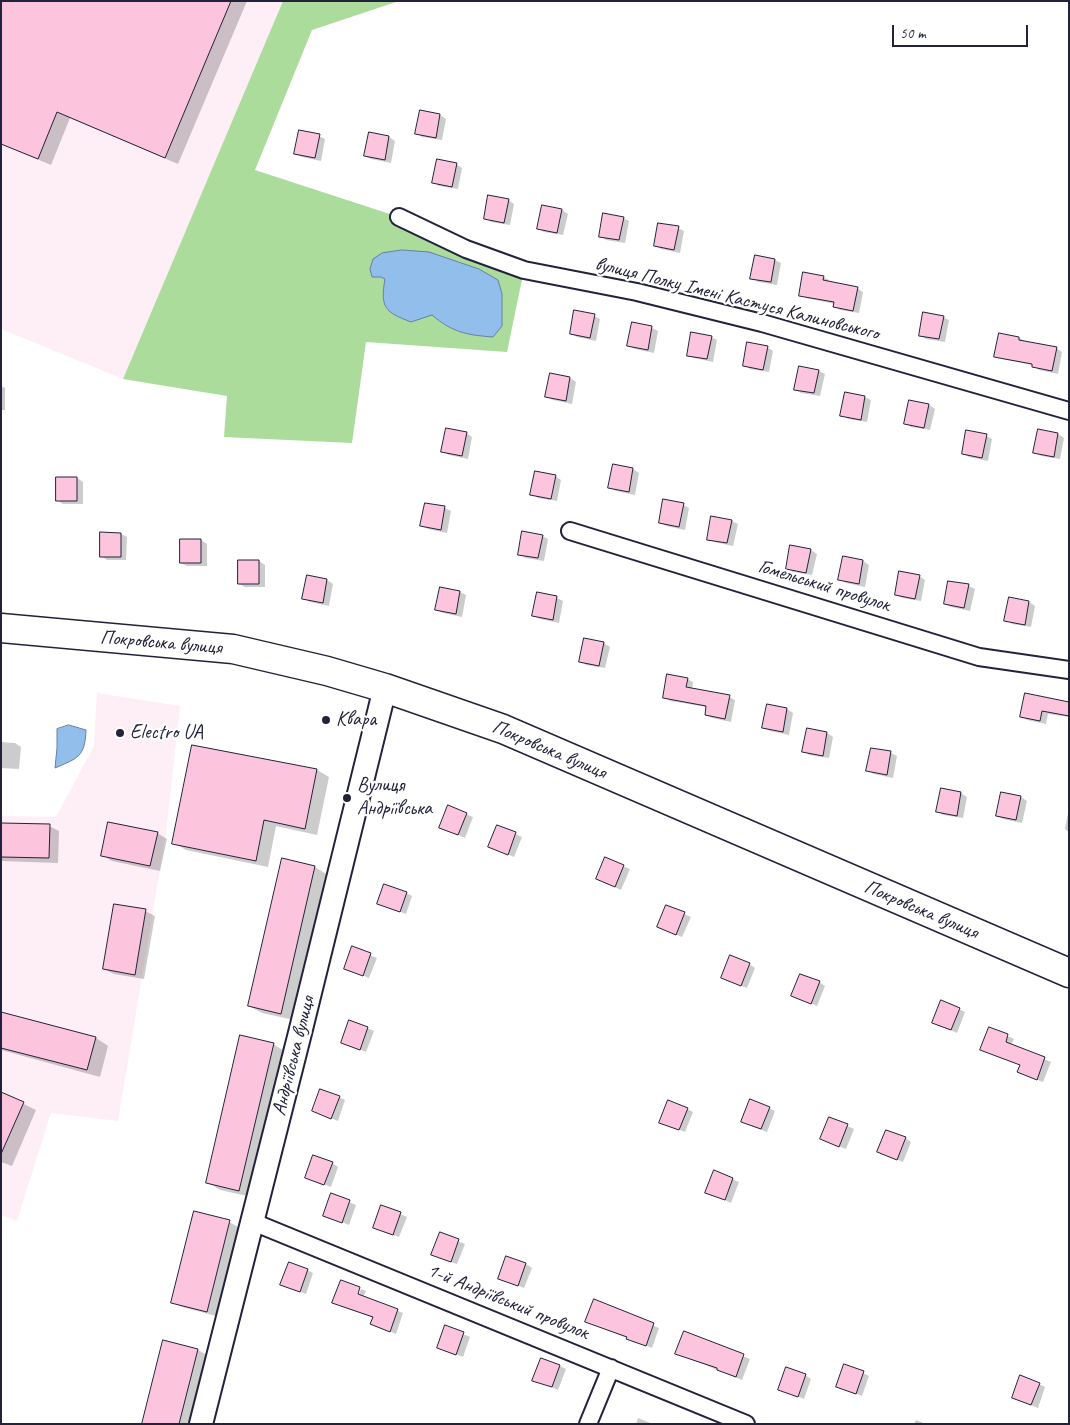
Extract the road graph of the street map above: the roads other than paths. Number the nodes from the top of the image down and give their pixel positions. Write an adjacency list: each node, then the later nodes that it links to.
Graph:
1 (399, 217): 2 (street, вулиця Полку Імені Кастуся Калиновського)
2 (1069, 411)
3 (570, 531): 5 (street, Гомельський провулок)
4 (1, 628): 6 (highway, Покровська вулиця)
5 (1069, 670)
6 (385, 688): 7 (highway, Покровська вулиця); 8 (street, Андріївська вулиця)
7 (1069, 973)
8 (253, 1222): 9 (street, 1-й Андріївський провулок); 10 (street, Андріївська вулиця)
9 (611, 1368): 11 (street); 12 (street, 1-й Андріївський провулок)
10 (201, 1424)
11 (588, 1424)
12 (746, 1424)

